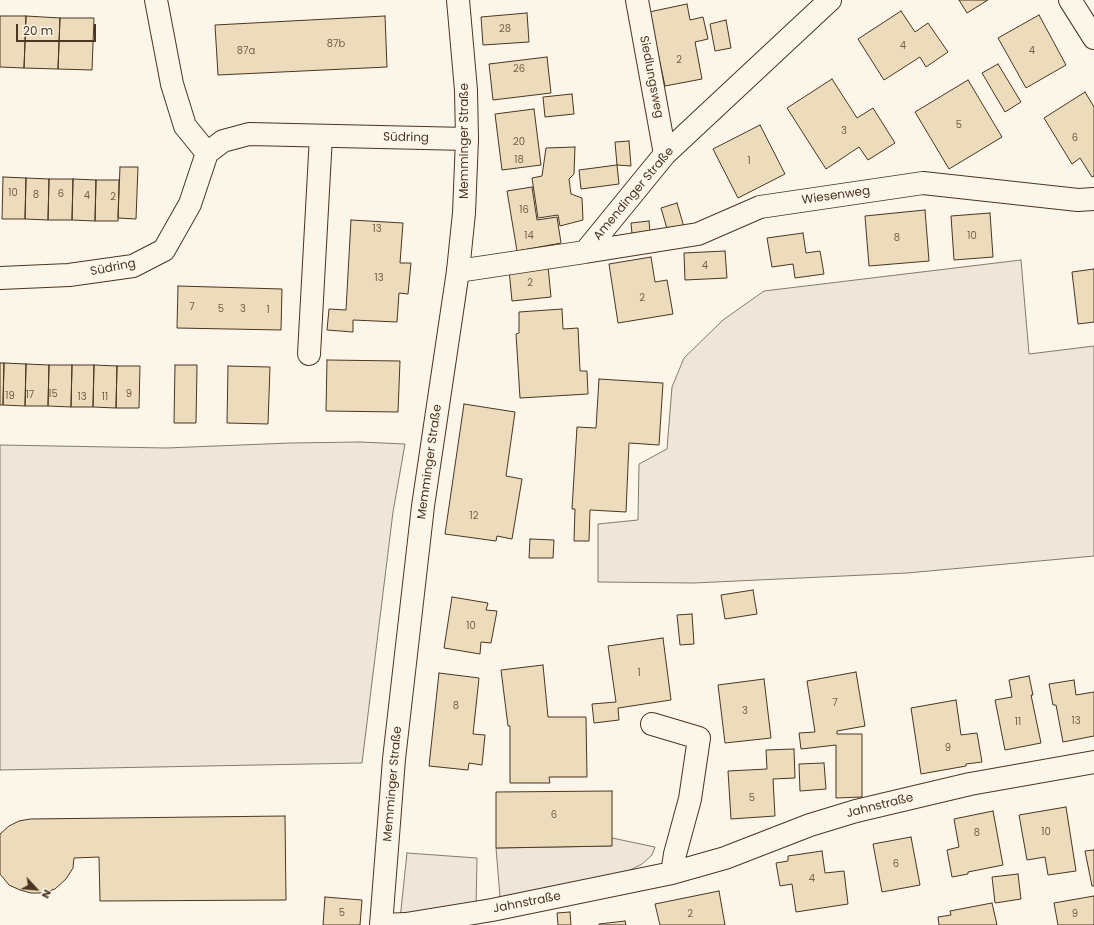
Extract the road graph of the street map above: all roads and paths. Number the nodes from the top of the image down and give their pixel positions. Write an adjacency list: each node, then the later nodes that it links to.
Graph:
1 (156, 0): 9 (street)
2 (458, 0): 8 (street, Memminger Straße)
3 (637, 0): 10 (street, Siedlungsweg)
4 (830, 0): 10 (street, Amendinger Straße)
5 (1070, 0): 6 (street)
6 (1094, 38)
7 (321, 136): 8 (street, Südring); 9 (street, Südring); 15 (street)
8 (467, 139): 13 (street, Memminger Straße)
9 (207, 153): 14 (street, Südring)
10 (665, 154): 12 (street, Amendinger Straße)
11 (1094, 199): 12 (street, Wiesenweg)
12 (585, 252): 13 (street, Amendinger Straße)
13 (458, 271): 19 (street, Memminger Straße)
14 (0, 278)
15 (309, 354)
16 (652, 724): 18 (street)
17 (1094, 762): 18 (street, Jahnstraße)
18 (672, 873): 19 (street, Jahnstraße)
19 (381, 925)

